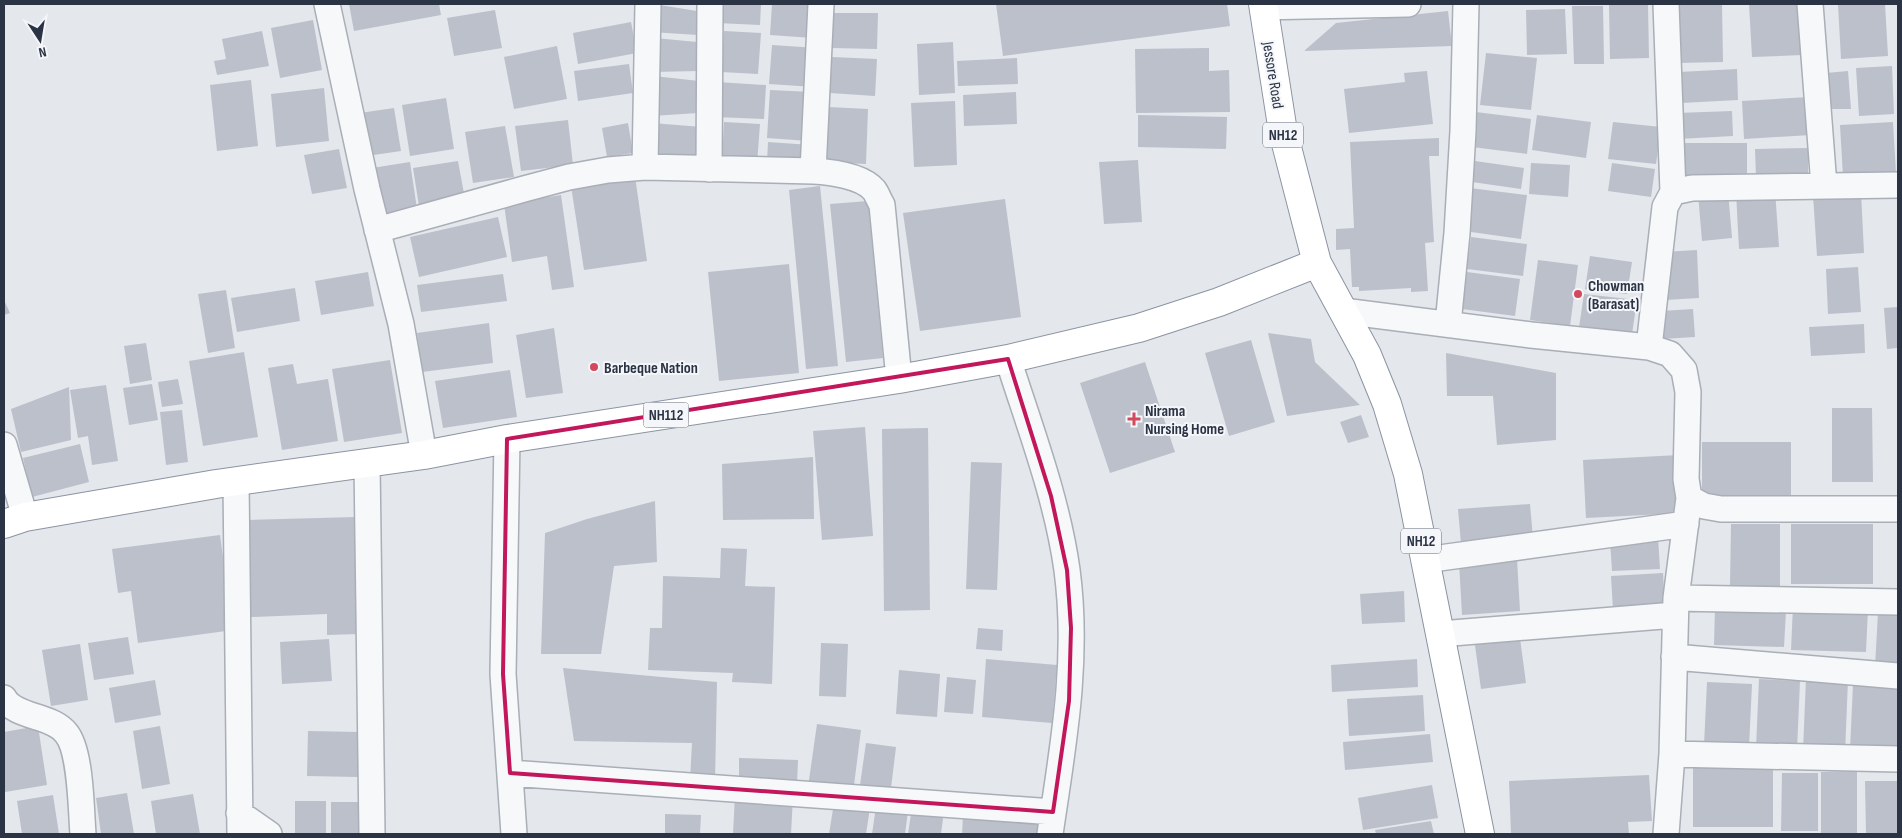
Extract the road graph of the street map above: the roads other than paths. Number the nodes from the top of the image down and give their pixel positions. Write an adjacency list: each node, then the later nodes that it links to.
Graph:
1 (327, 4): 16 (street)
2 (648, 4): 10 (street)
3 (710, 4): 11 (street)
4 (821, 4): 12 (street)
5 (1408, 4): 9 (street)
6 (1466, 4): 19 (street)
7 (1666, 4): 15 (street)
8 (1810, 4): 14 (street)
9 (1263, 5): 17 (highway, Jessore Road / NH12)
10 (645, 167): 11 (street); 16 (street)
11 (709, 169): 12 (street)
12 (814, 171): 22 (street)
13 (1898, 185): 14 (street)
14 (1824, 186): 15 (street)
15 (1673, 192): 20 (street)
16 (377, 230): 25 (street)
17 (1317, 263): 18 (highway, NH12); 21 (highway, NH112)
18 (1343, 311): 19 (street); 32 (highway, NH12)
19 (1448, 324): 20 (street)
20 (1649, 347): 28 (street)
21 (1008, 359): 22 (highway, NH112); 42 (street)
22 (899, 379): 23 (highway, NH112)
23 (507, 439): 25 (highway, NH112); 41 (street)
24 (4, 445): 30 (street)
25 (424, 455): 26 (highway, NH112)
26 (367, 463): 27 (highway, NH112); 46 (street)
27 (236, 481): 30 (highway, NH112); 43 (street)
28 (1689, 498): 29 (street); 31 (street)
29 (1898, 509)
30 (15, 520)
31 (1686, 524): 32 (street); 34 (street)
32 (1425, 560): 35 (highway, NH12)
33 (1898, 602): 34 (street)
34 (1676, 606): 35 (street); 36 (street)
35 (1440, 634): 48 (highway, NH12)
36 (1674, 658): 37 (street); 39 (street)
37 (1898, 676)
38 (4, 698): 44 (street)
39 (1672, 754): 40 (street); 49 (street)
40 (1898, 759)
41 (510, 773): 42 (street); 47 (street)
42 (1051, 823)
43 (239, 824): 45 (street)
44 (83, 834)
45 (269, 834)
46 (372, 834)
47 (514, 834)
48 (1480, 834)
49 (1666, 834)

